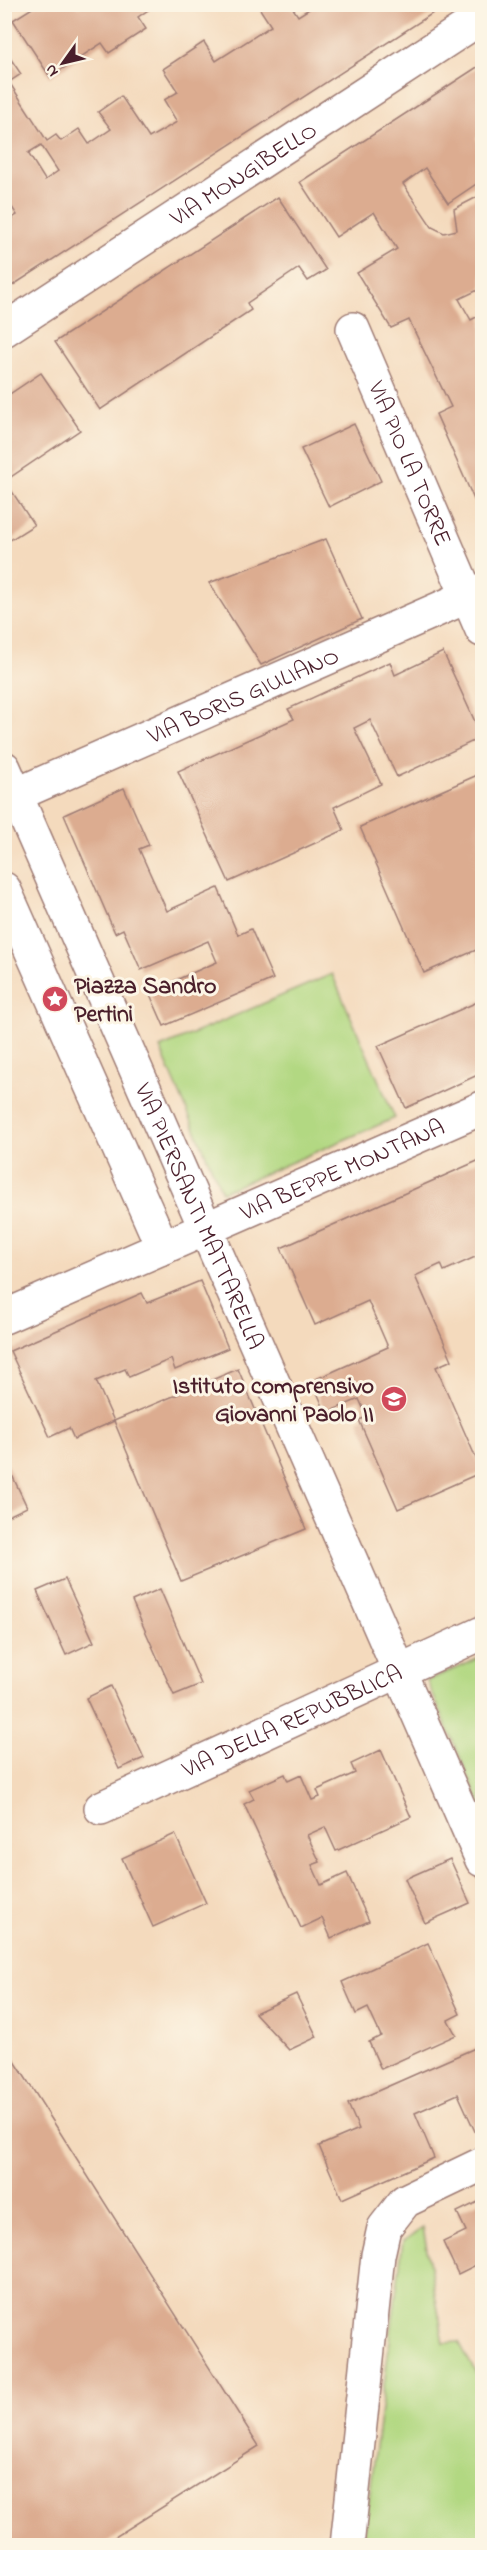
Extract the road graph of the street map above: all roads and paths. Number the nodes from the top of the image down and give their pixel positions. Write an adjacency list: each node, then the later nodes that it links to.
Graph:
1 (483, 17): 3 (street, VIA MONGIBELLO)
2 (352, 329): 4 (street, VIA PIO LA TORRE)
3 (4, 330)
4 (475, 593): 5 (street, VIA PIO LA TORRE); 6 (street, VIA BORIS GIULIANO)
5 (483, 630)
6 (8, 788): 9 (street, VIA PIERSANTI MATTARELLA)
7 (4, 889): 10 (street)
8 (483, 1108): 9 (street, VIA BEPPE MONTANA)
9 (205, 1230): 10 (street, VIA BEPPE MONTANA); 13 (street, VIA PIERSANTI MATTARELLA)
10 (163, 1248): 11 (street, VIA BEPPE MONTANA)
11 (4, 1317)
12 (483, 1632): 13 (street, VIA DELLA REPUBBLICA)
13 (398, 1671): 14 (street, VIA DELLA REPUBBLICA); 15 (street, VIA PIERSANTI MATTARELLA)
14 (102, 1808)
15 (483, 1860)
16 (483, 2164): 17 (street)
17 (347, 2546)

